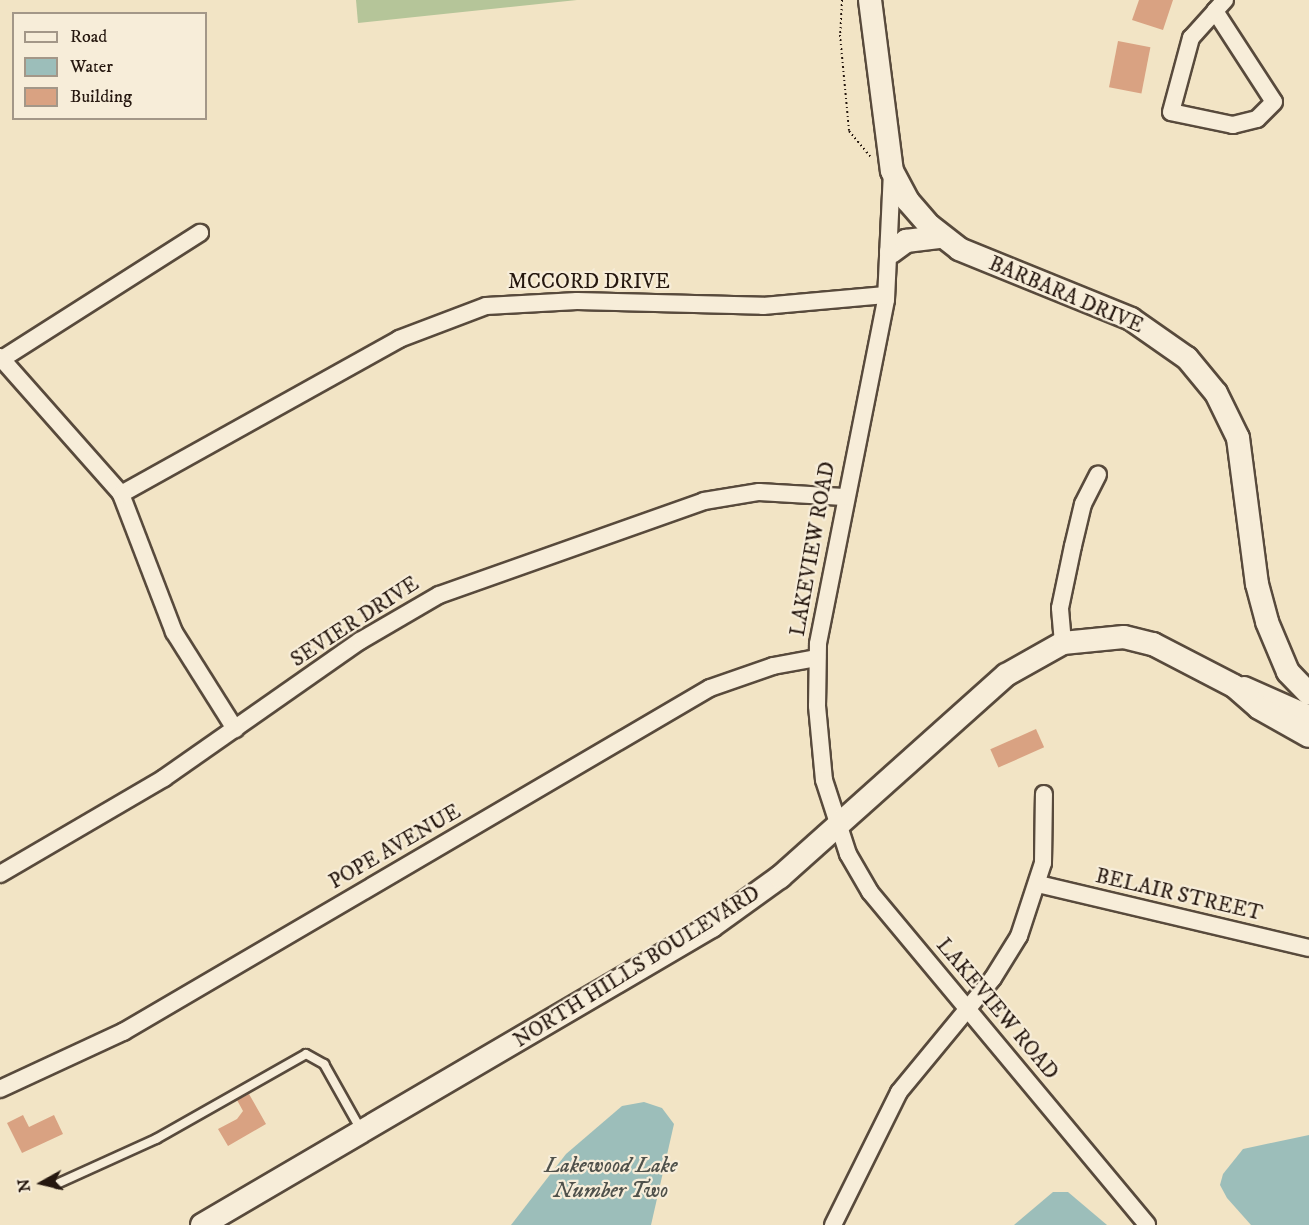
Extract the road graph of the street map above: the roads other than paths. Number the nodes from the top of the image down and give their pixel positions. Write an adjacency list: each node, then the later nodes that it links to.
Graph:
1 (870, 0): 3 (street)
2 (1220, 5): 2 (street)
3 (892, 171): 5 (street, BARBARA DRIVE); 6 (street, LAKEVIEW ROAD)
4 (200, 233): 8 (street)
5 (942, 237): 6 (street); 14 (street, BARBARA DRIVE)
6 (891, 252): 7 (street, LAKEVIEW ROAD)
7 (886, 295): 10 (street, MCCORD DRIVE); 11 (street, LAKEVIEW ROAD)
8 (1, 358): 10 (street)
9 (1098, 475): 12 (street)
10 (121, 494): 19 (street)
11 (844, 497): 13 (street, LAKEVIEW ROAD); 19 (street, SEVIER DRIVE)
12 (1063, 643): 15 (street, NORTH HILLS BOULEVARD); 22 (street, NORTH HILLS BOULEVARD)
13 (817, 658): 22 (street, LAKEVIEW ROAD); 27 (street, POPE AVENUE)
14 (1288, 672): 16 (street); 17 (street)
15 (1234, 686): 17 (street, NORTH HILLS BOULEVARD); 20 (street, NORTH HILLS BOULEVARD)
16 (1309, 694)
17 (1287, 704): 18 (street, NORTH HILLS BOULEVARD)
18 (1309, 717)
19 (236, 729): 23 (street, SEVIER DRIVE)
20 (1309, 736)
21 (1044, 794): 24 (street)
22 (837, 828): 26 (street, LAKEVIEW ROAD); 28 (street, NORTH HILLS BOULEVARD)
23 (0, 873)
24 (1038, 884): 25 (street, BELAIR STREET); 26 (street)
25 (1309, 948)
26 (967, 1009): 31 (street); 32 (street, LAKEVIEW ROAD)
27 (0, 1089)
28 (363, 1133): 29 (lane); 30 (street, NORTH HILLS BOULEVARD)
29 (59, 1183)
30 (202, 1225)
31 (833, 1225)
32 (1147, 1225)

